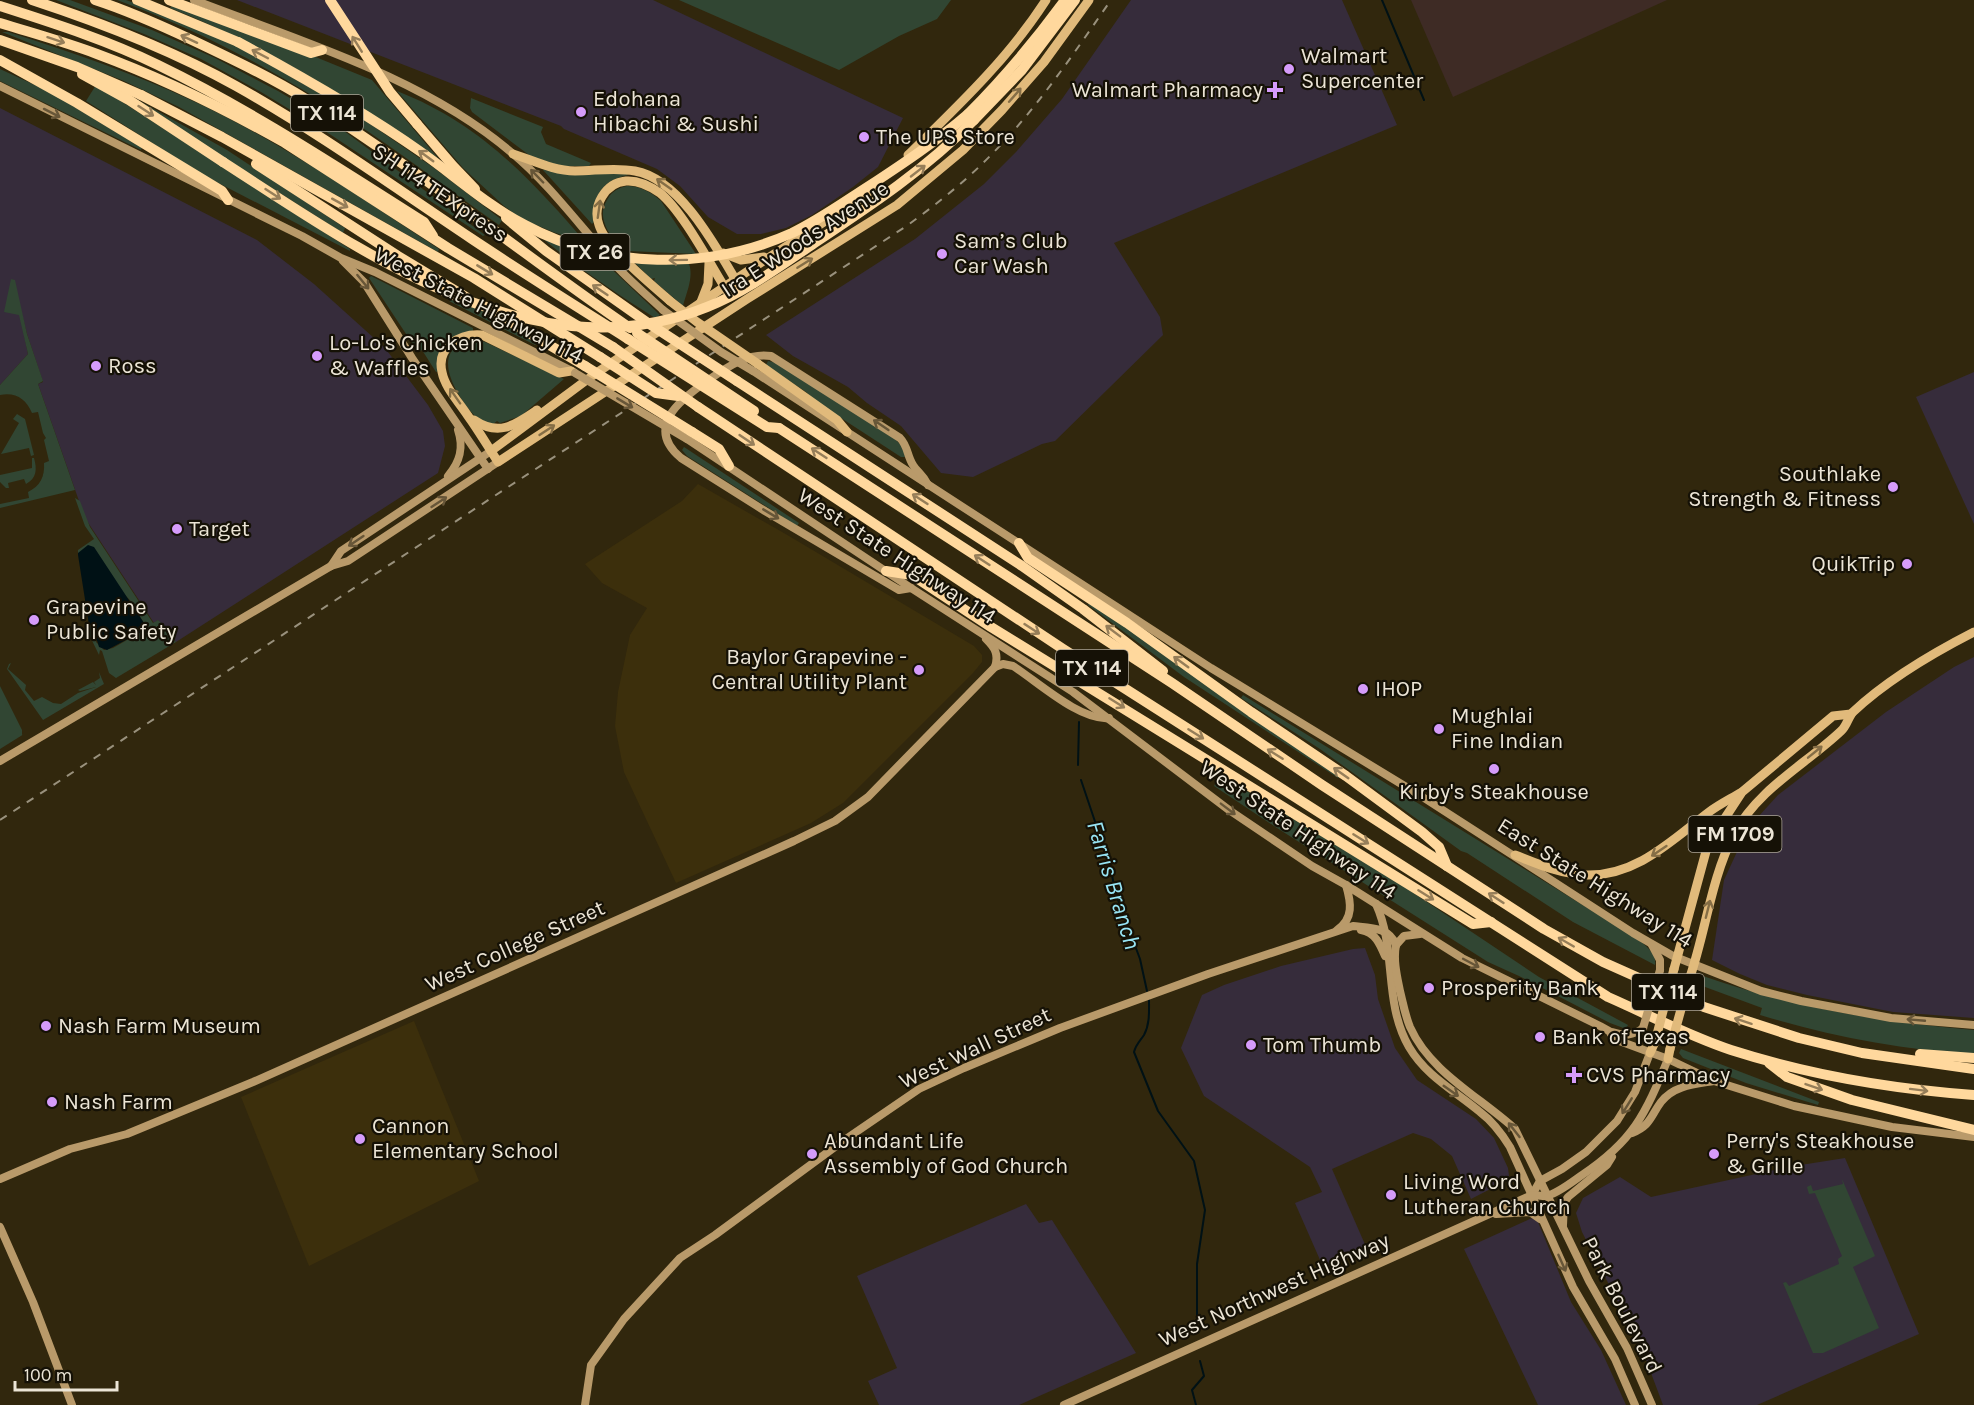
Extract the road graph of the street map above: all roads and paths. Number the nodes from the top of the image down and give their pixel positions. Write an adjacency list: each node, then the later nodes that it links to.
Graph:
1 (32, 0): 31 (highway, SH 114 TEXpress)
2 (95, 0): 31 (highway, TX 114, one-way to 2)
3 (136, 0): 17 (highway, TX 26, one-way to 3, bridge)
4 (169, 0): 14 (highway)
5 (194, 0): 14 (main road)
6 (330, 0): 54 (highway, one-way to 6, bridge)
7 (1046, 0): 23 (main road, Ira E Woods Avenue)
8 (1065, 0): 17 (highway, TX 26)
9 (1075, 0): 17 (highway)
10 (1089, 0): 28 (main road, Ira E Woods Avenue, one-way to 10)
11 (0, 6): 21 (highway, SH 114 TEXpress)
12 (0, 23): 21 (highway, TX 114, one-way to 21)
13 (0, 39): 17 (highway, one-way to 17, bridge); 18 (highway, bridge)
14 (322, 50): 19 (main road)
15 (0, 60): 20 (highway)
16 (0, 86): 20 (main road, West State Highway 114, one-way to 20)
17 (971, 117)
18 (234, 144): 35 (highway, one-way to 35, bridge); 39 (highway, bridge)
19 (513, 154): 22 (main road, one-way to 19); 32 (main road, one-way to 19, bridge)
20 (228, 200): 24 (main road, West State Highway 114)
21 (436, 240): 35 (highway, TX 114, one-way to 35, bridge)
22 (717, 250): 23 (main road); 26 (main road)
23 (775, 254): 26 (main road, Ira E Woods Avenue)
24 (341, 258): 33 (main road, West State Highway 114); 37 (main road, one-way to 37)
25 (708, 261): 27 (main road); 29 (main road); 32 (main road, one-way to 25, bridge)
26 (736, 279): 27 (main road, Ira E Woods Avenue); 28 (main road)
27 (724, 286): 29 (main road, Ira E Woods Avenue); 30 (main road)
28 (747, 298): 30 (main road, Ira E Woods Avenue)
29 (701, 302): 34 (main road, Ira E Woods Avenue)
30 (737, 305): 42 (main road, Ira E Woods Avenue, one-way to 30)
31 (632, 336): 54 (highway, TX 114, one-way to 31, bridge)
32 (755, 368): 38 (main road)
33 (573, 372): 36 (main road, one-way to 33); 39 (main road, West State Highway 114, one-way to 39, bridge)
34 (574, 389): 36 (main road); 40 (main road, Ira E Woods Avenue)
35 (681, 397): 65 (highway, TX 114, one-way to 65, bridge)
36 (469, 417): 40 (main road)
37 (457, 424): 41 (main road); 45 (main road)
38 (847, 432): 46 (main road)
39 (689, 436): 43 (highway)
40 (491, 451): 41 (main road); 42 (main road)
41 (480, 458): 44 (main road); 45 (main road)
42 (498, 462): 44 (main road)
43 (729, 466): 49 (main road, West State Highway 114)
44 (488, 469): 48 (main road, one-way to 44)
45 (443, 483): 48 (main road, one-way to 48)
46 (928, 485): 47 (main road); 50 (main road, one-way to 50)
47 (1019, 543): 61 (main road, East State Highway 114); 62 (highway, one-way to 47)
48 (331, 566): 57 (main road)
49 (886, 571): 50 (main road, West State Highway 114); 65 (highway, one-way to 65)
50 (911, 588): 51 (main road, West State Highway 114)
51 (975, 628): 53 (main road); 56 (main road, West State Highway 114)
52 (1974, 632): 55 (main road, FM 1709)
53 (995, 667): 56 (main road); 94 (main road, West College Street)
54 (1172, 683): 62 (highway, TX 114, one-way to 54)
55 (1851, 714): 58 (main road, FM 1709); 73 (main road, FM 1709, one-way to 55)
56 (1109, 718): 63 (main road, West State Highway 114, one-way to 63)
57 (0, 761)
58 (1742, 792): 59 (main road); 60 (main road, FM 1709)
59 (1709, 812): 60 (main road); 61 (main road, one-way to 61)
60 (1707, 844): 71 (main road, FM 1709)
61 (1515, 855): 69 (main road, East State Highway 114)
62 (1448, 866): 78 (highway, TX 114, one-way to 62)
63 (1346, 885): 64 (main road, West State Highway 114); 68 (main road)
64 (1376, 904): 66 (main road); 67 (main road, West State Highway 114)
65 (1491, 922): 82 (highway, TX 114)
66 (1384, 931): 68 (main road); 70 (main road); 72 (main road, Park Boulevard)
67 (1420, 933): 70 (main road); 77 (main road, West State Highway 114, one-way to 77)
68 (1319, 938): 72 (main road); 104 (main road, West Wall Street)
69 (1652, 944): 71 (main road, East State Highway 114); 77 (main road, bridge)
70 (1396, 945): 75 (main road, Park Boulevard)
71 (1678, 958): 73 (main road, East State Highway 114); 79 (main road, FM 1709, bridge)
72 (1388, 963): 76 (main road, Park Boulevard)
73 (1694, 966): 74 (main road, East State Highway 114, one-way to 73); 80 (main road, FM 1709, bridge)
74 (1974, 1025)
75 (1410, 1027): 76 (main road); 83 (main road, Park Boulevard)
76 (1401, 1030): 85 (main road, Park Boulevard)
77 (1609, 1031): 79 (main road, West State Highway 114)
78 (1816, 1042): 81 (highway); 84 (highway, TX 114)
79 (1650, 1053): 80 (main road, West State Highway 114); 95 (main road, one-way to 95)
80 (1669, 1054): 86 (main road, West State Highway 114); 91 (main road)
81 (1974, 1058)
82 (1764, 1059): 87 (highway, TX 114, one-way to 87); 90 (highway, one-way to 90)
83 (1439, 1067): 85 (main road); 88 (main road, Park Boulevard)
84 (1974, 1069)
85 (1431, 1074): 89 (main road, Park Boulevard, one-way to 89)
86 (1714, 1081): 91 (main road); 92 (main road, West State Highway 114)
87 (1974, 1095)
88 (1487, 1104): 89 (main road); 95 (main road, Park Boulevard, one-way to 88)
89 (1480, 1112): 96 (main road, Park Boulevard)
90 (1974, 1130)
91 (1629, 1135): 93 (main road)
92 (1974, 1137)
93 (1618, 1148): 95 (main road); 99 (main road)
94 (0, 1179)
95 (1543, 1189): 96 (main road, West Northwest Highway); 96 (main road); 99 (main road, Park Boulevard)
96 (1531, 1193): 97 (main road, West Northwest Highway); 100 (main road, Park Boulevard)
97 (1492, 1214): 100 (main road); 105 (main road, West Northwest Highway)
98 (0, 1227): 103 (main road)
99 (1564, 1232): 101 (main road, Park Boulevard)
100 (1551, 1238): 102 (main road, Park Boulevard, one-way to 102)
101 (1627, 1348): 102 (main road); 107 (main road, Park Boulevard)
102 (1613, 1356): 106 (main road, Park Boulevard)
103 (72, 1405)
104 (585, 1405)
105 (1064, 1405)
106 (1635, 1405)
107 (1652, 1405)

